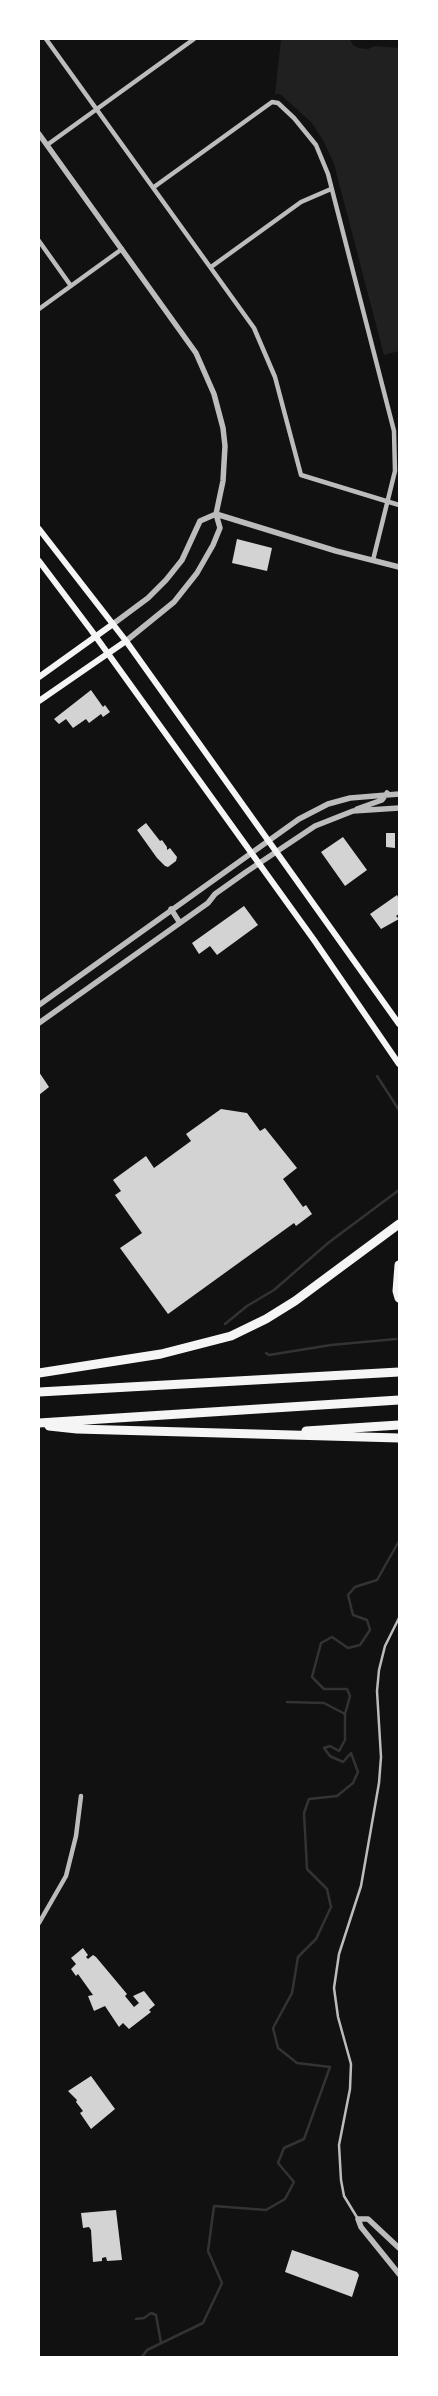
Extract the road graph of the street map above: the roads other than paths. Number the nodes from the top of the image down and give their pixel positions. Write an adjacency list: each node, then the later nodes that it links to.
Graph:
1 (46, 39): 3 (street)
2 (194, 39): 3 (street)
3 (98, 108): 5 (street); 6 (street)
4 (39, 134): 5 (street)
5 (47, 145): 9 (street)
6 (154, 187): 7 (street); 10 (street)
7 (331, 189): 10 (street); 13 (street)
8 (39, 240): 11 (street)
9 (122, 250): 11 (street); 15 (street)
10 (212, 267): 13 (street)
11 (71, 286): 12 (street)
12 (39, 309)
13 (388, 502): 14 (street); 17 (street)
14 (399, 505)
15 (216, 514): 17 (street); 20 (street); 22 (street)
16 (39, 529): 20 (main road)
17 (373, 560): 19 (street)
18 (39, 561): 21 (main road)
19 (399, 567)
20 (113, 624): 21 (main road); 22 (main road)
21 (96, 636): 23 (main road); 24 (main road)
22 (126, 641): 23 (main road); 30 (main road)
23 (107, 653): 25 (main road); 32 (main road)
24 (39, 677)
25 (39, 701)
26 (387, 793): 27 (street); 29 (street); 30 (street)
27 (399, 794)
28 (399, 808): 29 (street)
29 (353, 811): 31 (street)
30 (269, 840): 31 (main road); 32 (street)
31 (277, 851): 33 (street); 38 (main road)
32 (251, 852): 33 (main road); 34 (street)
33 (259, 863): 35 (street); 39 (main road)
34 (171, 909): 35 (street); 36 (street)
35 (180, 922): 37 (street)
36 (39, 1005)
37 (39, 1023)
38 (399, 1024)
39 (399, 1064)
40 (399, 1224): 44 (highway)
41 (399, 1265): 42 (highway)
42 (399, 1298)
43 (399, 1372): 45 (highway)
44 (39, 1373)
45 (39, 1392)
46 (399, 1400): 47 (highway)
47 (39, 1423): 49 (highway)
48 (399, 1425): 49 (highway)
49 (261, 1434): 50 (highway)
50 (399, 1438)
51 (399, 1618): 54 (lane)
52 (81, 1796): 53 (street)
53 (39, 1923)
54 (358, 2219): 55 (street); 56 (street)
55 (399, 2248)
56 (399, 2274)

